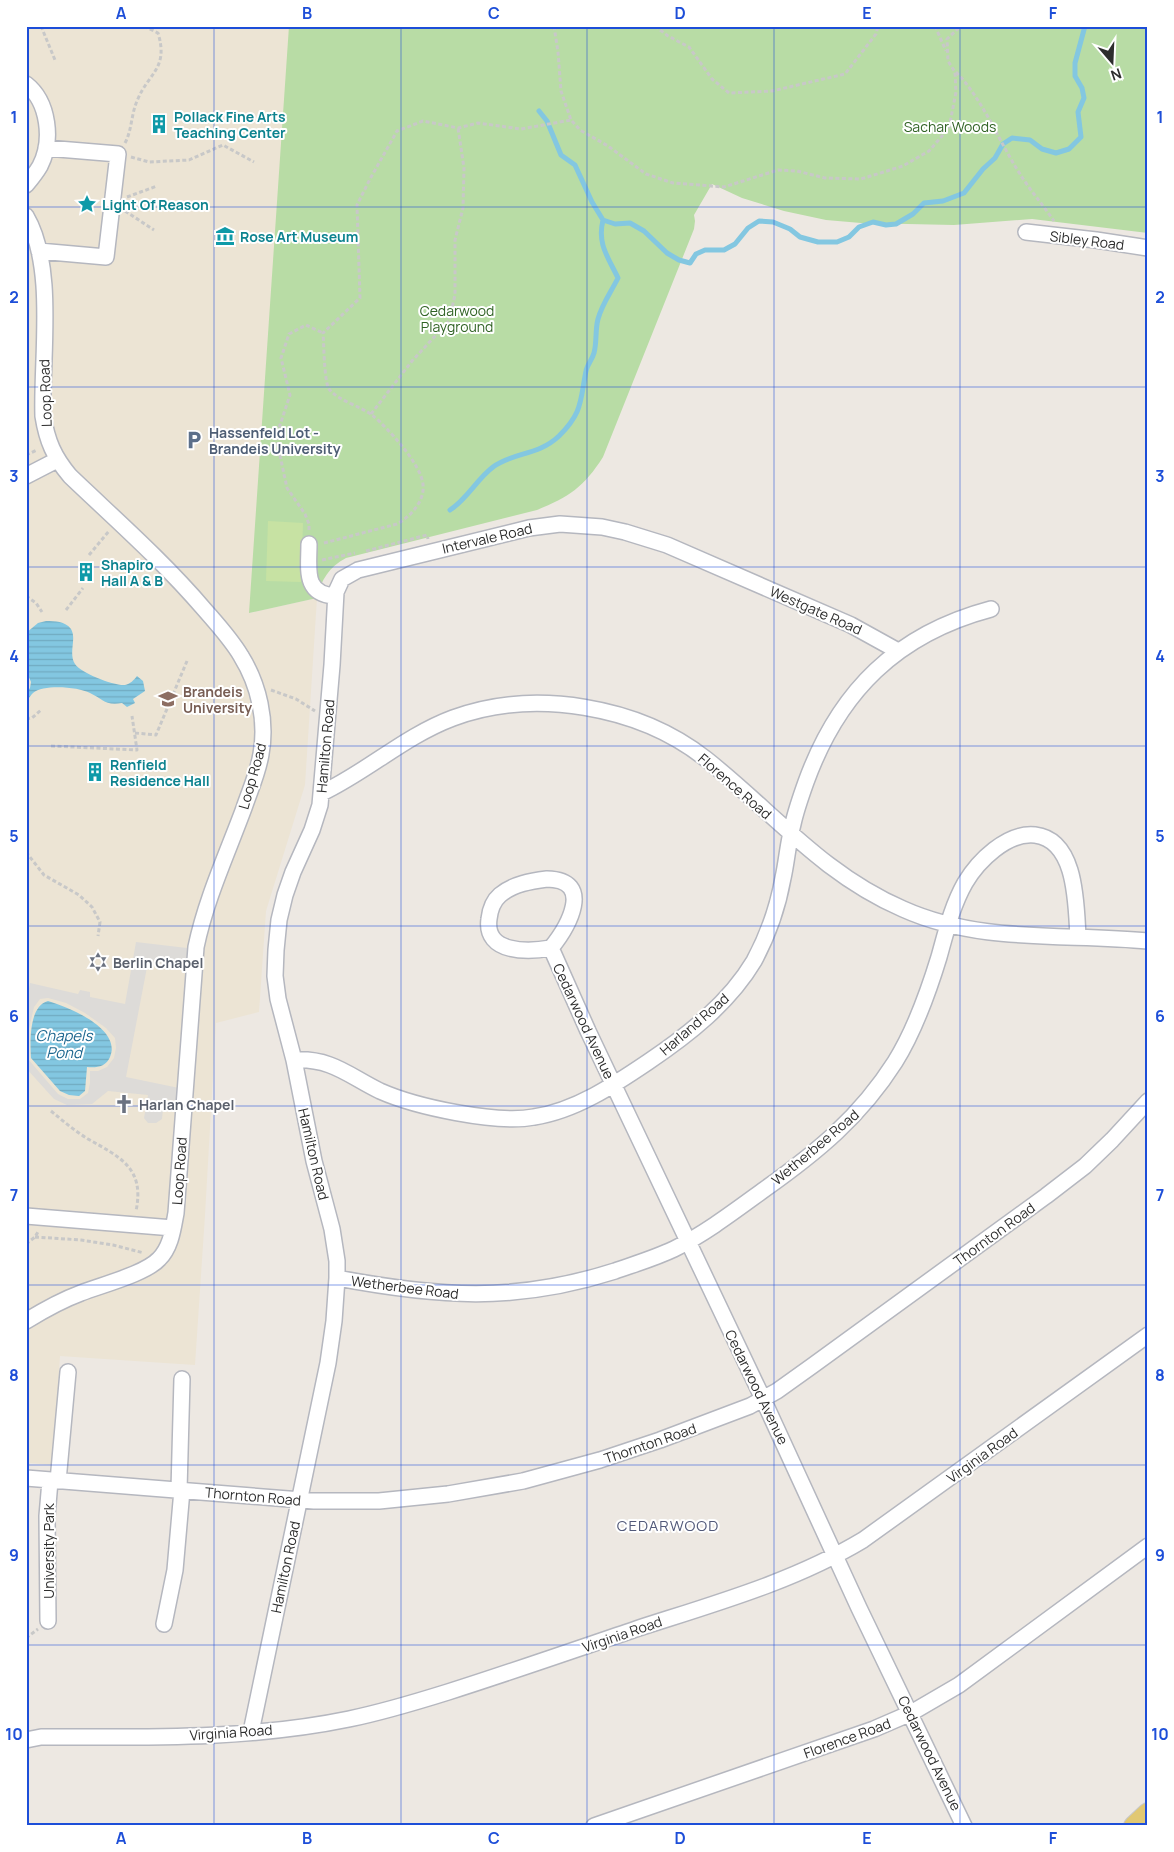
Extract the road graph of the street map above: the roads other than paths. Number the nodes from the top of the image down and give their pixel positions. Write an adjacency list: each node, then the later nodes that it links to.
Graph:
1 (26, 84): 2 (street)
2 (46, 148): 3 (street); 7 (street)
3 (26, 185)
4 (26, 216): 7 (street, Loop Road)
5 (1026, 232): 6 (street, Sibley Road)
6 (1148, 248)
7 (39, 251): 8 (street, Loop Road)
8 (57, 460): 9 (street); 26 (street, Loop Road)
9 (26, 476)
10 (637, 535): 12 (street, Intervale Road); 15 (street, Westgate Road)
11 (309, 544): 13 (street)
12 (342, 579): 13 (street, Hamilton Road)
13 (335, 596): 16 (street, Hamilton Road)
14 (991, 609): 15 (street)
15 (898, 651): 17 (street, Harland Road)
16 (322, 793): 17 (street, Florence Road); 22 (street, Hamilton Road)
17 (790, 834): 18 (street, Florence Road); 23 (street, Harland Road)
18 (948, 925): 19 (street, Florence Road); 19 (street, Wetherbee Road); 27 (street, Wetherbee Road)
19 (1078, 937): 20 (street, Florence Road)
20 (1148, 940)
21 (550, 948): 21 (street); 23 (street, Cedarwood Avenue)
22 (294, 1060): 23 (street, Harland Road); 28 (street, Hamilton Road)
23 (614, 1084): 27 (street, Cedarwood Avenue)
24 (1148, 1101): 33 (street, Thornton Road)
25 (26, 1216): 26 (street)
26 (173, 1228): 29 (street, Loop Road)
27 (688, 1241): 28 (street, Wetherbee Road); 33 (street, Cedarwood Avenue)
28 (337, 1278): 37 (street, Hamilton Road)
29 (26, 1321)
30 (1148, 1335): 39 (street, Virginia Road)
31 (68, 1372): 35 (street, University Park)
32 (182, 1379): 36 (street)
33 (763, 1400): 37 (street, Thornton Road); 39 (street, Cedarwood Avenue)
34 (26, 1478): 35 (street, Thornton Road)
35 (54, 1481): 36 (street, Thornton Road); 40 (street, University Park)
36 (180, 1490): 37 (street, Thornton Road); 41 (street)
37 (299, 1500): 43 (street, Hamilton Road)
38 (1148, 1546): 42 (street, Florence Road)
39 (836, 1556): 42 (street, Cedarwood Avenue); 43 (street, Virginia Road)
40 (48, 1621)
41 (164, 1624)
42 (911, 1713): 46 (street, Florence Road); 47 (street, Cedarwood Avenue)
43 (251, 1732): 44 (street, Virginia Road)
44 (26, 1740)
45 (1148, 1813): 48 (main road)
46 (594, 1826)
47 (964, 1826)
48 (1134, 1826)

